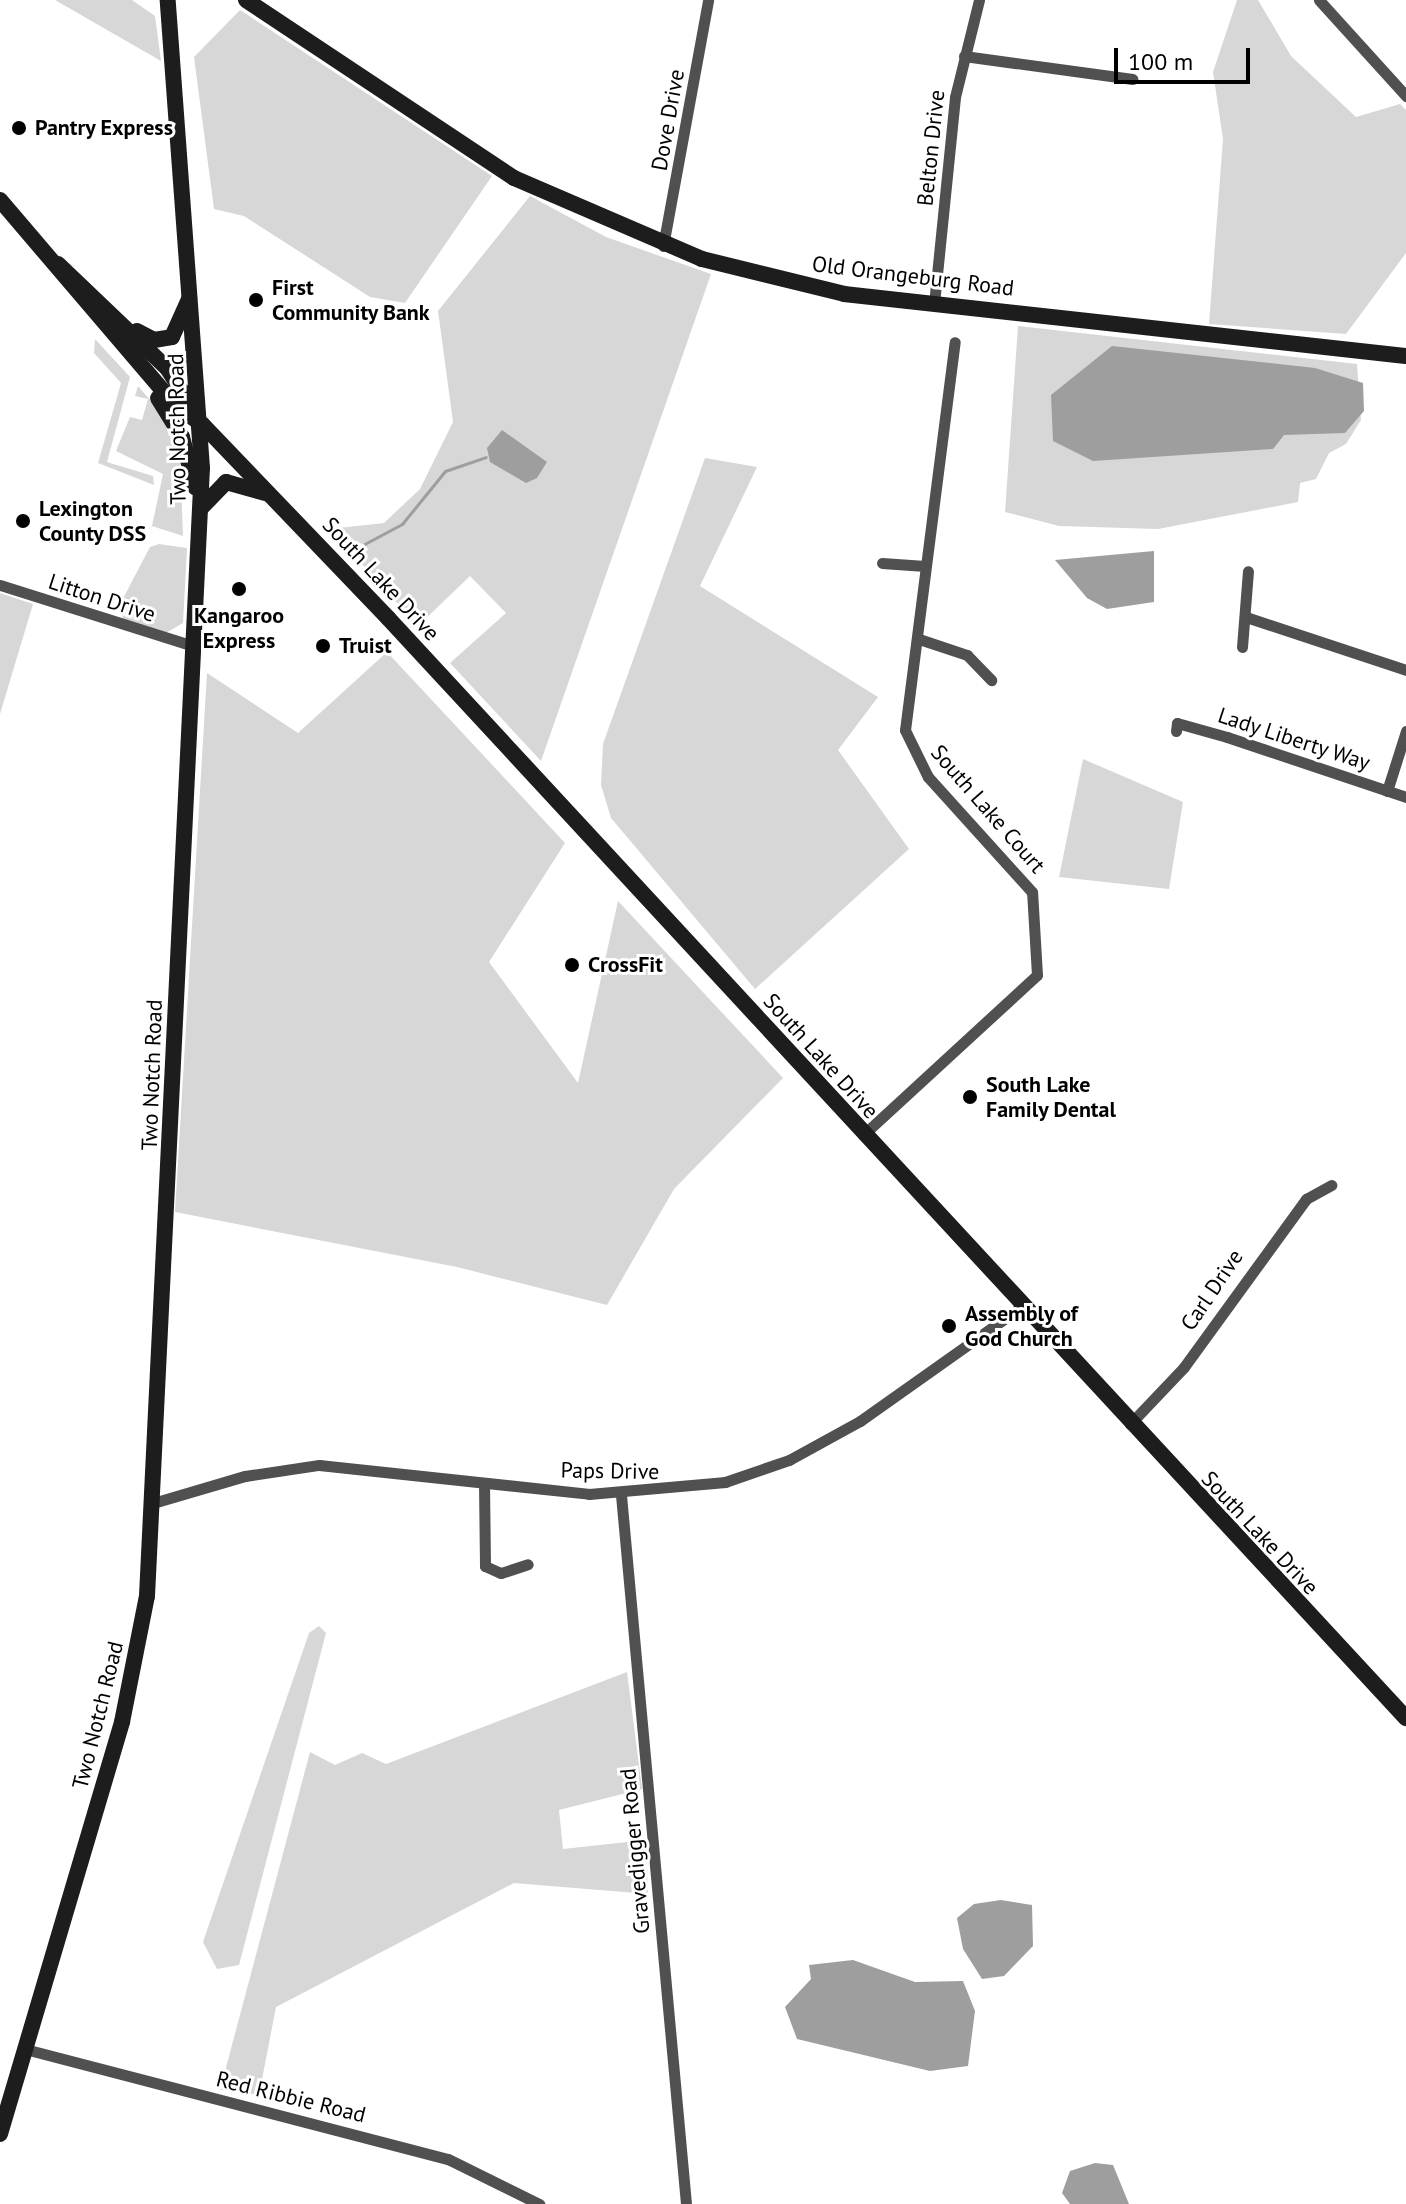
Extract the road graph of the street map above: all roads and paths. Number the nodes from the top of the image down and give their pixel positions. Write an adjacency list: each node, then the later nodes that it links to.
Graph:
1 (168, 0): 7 (street, Two Notch Road)
2 (175, 0): 7 (street)
3 (246, 0): 12 (street, Old Orangeburg Road)
4 (708, 0): 12 (street, Dove Drive)
5 (979, 0): 8 (street, Belton Drive)
6 (1319, 0): 10 (street)
7 (170, 28): 14 (street, Two Notch Road)
8 (964, 56): 9 (street); 15 (street, Belton Drive)
9 (1132, 79)
10 (1406, 96)
11 (0, 200): 13 (street, South Lake Drive)
12 (663, 246): 15 (street, Old Orangeburg Road)
13 (54, 261): 16 (street, South Lake Drive); 19 (street, South Lake Drive)
14 (194, 282): 16 (street); 20 (street, Two Notch Road)
15 (934, 304): 18 (street, Old Orangeburg Road)
16 (114, 315): 20 (street, South Lake Drive)
17 (955, 342): 24 (street, South Lake Court)
18 (1406, 356)
19 (141, 366): 20 (street, South Lake Drive); 22 (street)
20 (202, 424): 21 (street, South Lake Drive); 22 (street, Two Notch Road)
21 (271, 495): 22 (street); 37 (street, South Lake Drive)
22 (201, 508): 29 (street, Two Notch Road)
23 (882, 563): 24 (street)
24 (925, 566): 28 (street, South Lake Court)
25 (1248, 571): 27 (street)
26 (0, 585): 29 (street, Litton Drive)
27 (1246, 617): 30 (street); 31 (street)
28 (919, 639): 32 (street); 37 (street, South Lake Court)
29 (193, 646): 43 (street, Two Notch Road)
30 (1242, 647)
31 (1406, 670)
32 (991, 680)
33 (1176, 731): 35 (street, Lady Liberty Way)
34 (1406, 731): 35 (street)
35 (1387, 791): 36 (street, Lady Liberty Way)
36 (1406, 797)
37 (863, 1135): 39 (street, South Lake Drive)
38 (1331, 1185): 40 (street, Carl Drive)
39 (1021, 1307): 40 (street, South Lake Drive); 42 (street, Paps Drive)
40 (1130, 1424): 45 (street, South Lake Drive)
41 (484, 1483): 42 (street, Paps Drive); 43 (street, Paps Drive); 44 (street)
42 (621, 1495): 49 (street, Gravedigger Road)
43 (153, 1503): 46 (street, Two Notch Road)
44 (528, 1564)
45 (1406, 1718)
46 (25, 2049): 47 (street, Two Notch Road); 48 (street, Red Ribbie Road)
47 (0, 2134)
48 (539, 2204)
49 (686, 2204)

